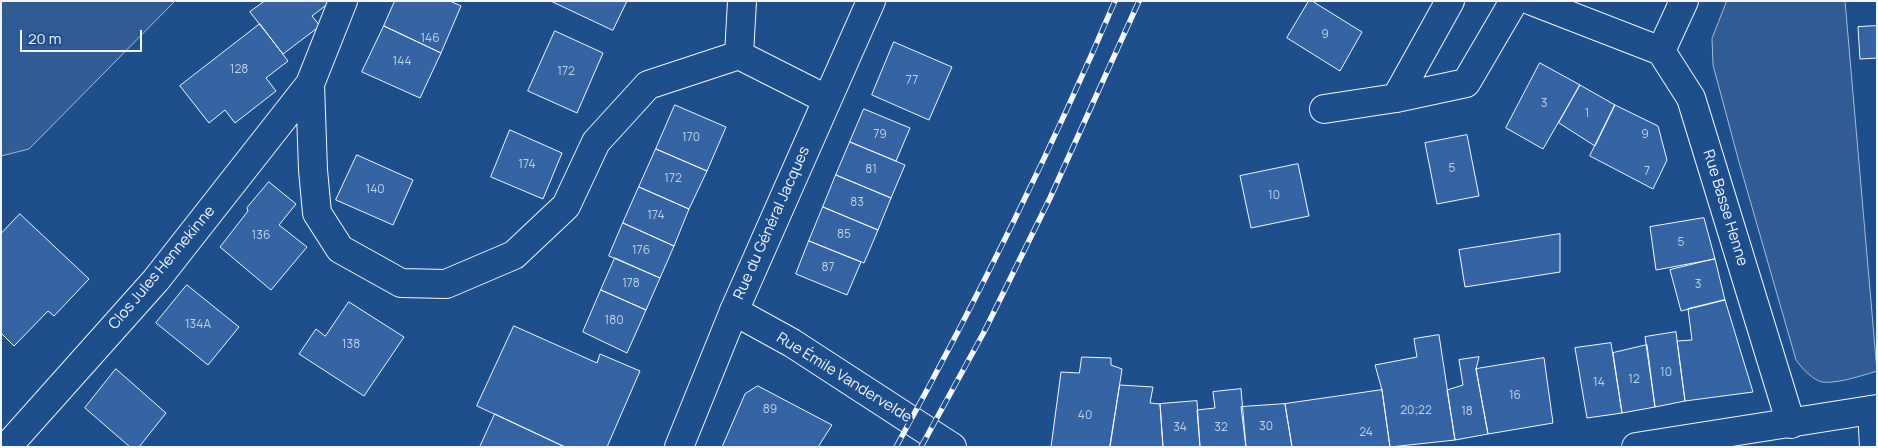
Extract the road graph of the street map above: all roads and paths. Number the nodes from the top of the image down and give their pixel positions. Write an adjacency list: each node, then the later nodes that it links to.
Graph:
1 (344, 1): 10 (street, Clos Jules Hennekinne)
2 (742, 1): 9 (street)
3 (871, 1): 12 (street, Rue du Général Jacques)
4 (1450, 1): 11 (street)
5 (1514, 1): 11 (street)
6 (1532, 1): 8 (street)
7 (1684, 1): 8 (street)
8 (1660, 52): 16 (street, Rue Basse Henne)
9 (739, 55): 10 (street, Clos Jules Hennekinne); 12 (street)
10 (310, 84): 17 (street, Clos Jules Hennekinne)
11 (1396, 98): 13 (street)
12 (826, 99): 14 (street, Rue du Général Jacques)
13 (1324, 109)
14 (734, 311): 18 (street, Rue du Général Jacques); 19 (street, Rue Émile Vandervelde)
15 (1875, 410): 16 (street); 21 (street)
16 (1792, 424): 20 (street)
17 (7, 447)
18 (679, 447)
19 (952, 447)
20 (1636, 447)
21 (1874, 447)

